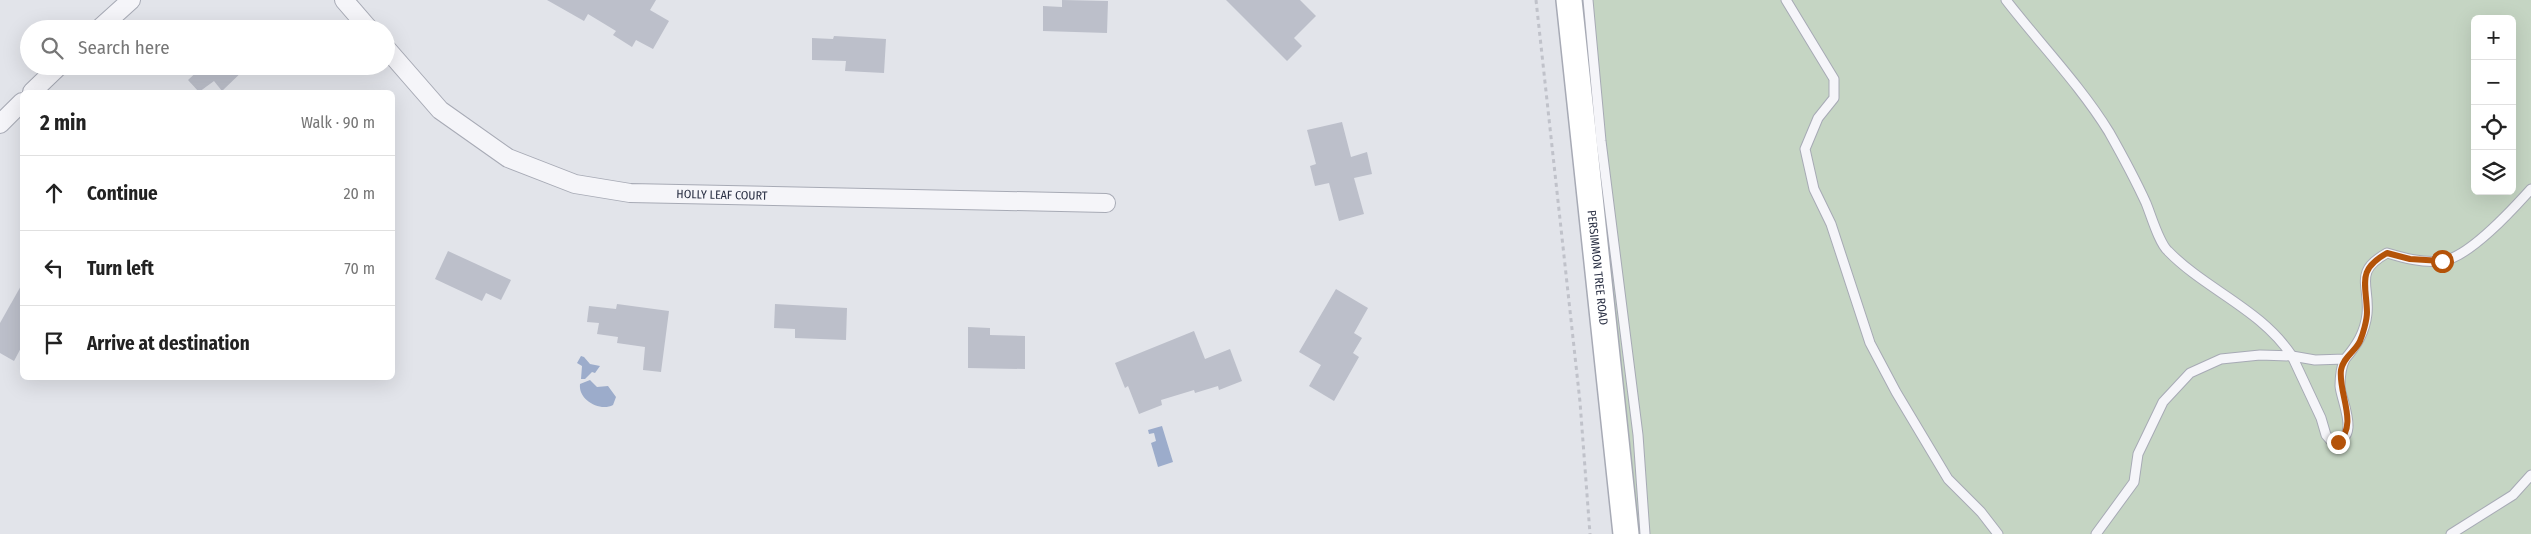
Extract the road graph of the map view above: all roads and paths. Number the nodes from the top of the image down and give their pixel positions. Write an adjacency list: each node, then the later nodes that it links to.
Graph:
1 (131, 0): 8 (street)
2 (344, 0): 9 (street)
3 (1536, 0): 20 (path)
4 (1569, 0): 21 (main road, PERSIMMON TREE ROAD)
5 (1588, 0): 22 (lane)
6 (1786, 0): 23 (lane)
7 (2006, 0): 17 (lane)
8 (109, 20)
9 (361, 20)
10 (395, 58): 16 (street, HOLLY LEAF COURT)
11 (50, 75): 12 (street)
12 (34, 90)
13 (20, 104): 14 (street)
14 (0, 124)
15 (2531, 189): 18 (lane)
16 (1106, 203)
17 (2292, 356): 18 (lane); 18 (lane); 24 (lane)
18 (2345, 359)
19 (2531, 475): 25 (lane)
20 (1590, 534)
21 (1626, 534)
22 (1645, 534)
23 (1998, 534)
24 (2096, 534)
25 (2451, 534)

